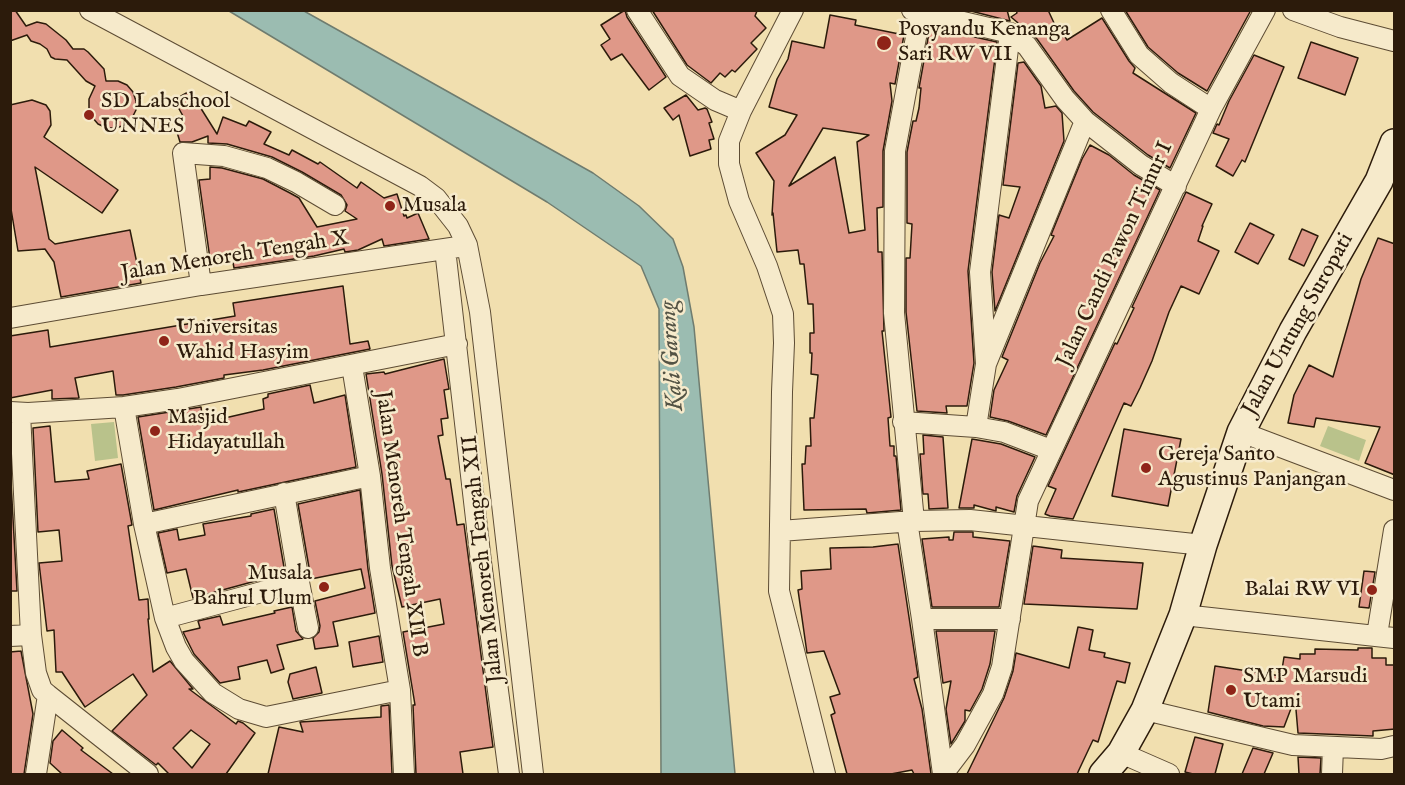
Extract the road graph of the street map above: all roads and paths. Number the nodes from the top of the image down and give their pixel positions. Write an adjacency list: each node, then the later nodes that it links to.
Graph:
1 (90, 10): 16 (street, Jalan Menoreh Tengah XII)
2 (637, 10): 11 (street)
3 (1111, 10): 10 (street)
4 (1265, 10): 10 (street, Jalan Candi Pawon Timur I)
5 (1293, 10): 9 (street)
6 (917, 11): 8 (street); 25 (street)
7 (789, 12): 11 (street)
8 (1010, 33): 12 (street); 21 (street)
9 (1395, 41)
10 (1211, 109): 14 (street, Jalan Candi Pawon Timur I)
11 (741, 111): 36 (street)
12 (1084, 121): 14 (street); 21 (street)
13 (1395, 143): 27 (main road, Jalan Untung Suropati)
14 (1176, 186): 28 (street, Jalan Candi Pawon Timur I)
15 (335, 205): 18 (street)
16 (467, 245): 17 (street, Jalan Menoreh Tengah X); 58 (street, Jalan Menoreh Tengah XII)
17 (445, 249): 18 (street, Jalan Menoreh Tengah X); 20 (street)
18 (201, 285): 19 (street, Jalan Menoreh Tengah X)
19 (10, 318)
20 (457, 344): 22 (street); 57 (street)
21 (986, 364): 26 (street)
22 (352, 366): 23 (street); 29 (street, Jalan Menoreh Tengah XII B)
23 (124, 407): 24 (street); 33 (street)
24 (15, 412): 38 (street)
25 (903, 422): 26 (street); 32 (street)
26 (976, 427): 28 (street)
27 (1241, 432): 30 (street); 37 (main road, Jalan Untung Suropati)
28 (1050, 450): 34 (street, Jalan Candi Pawon Timur I)
29 (370, 476): 31 (street); 48 (street, Jalan Menoreh Tengah XII B)
30 (1395, 490)
31 (284, 493): 33 (street); 39 (street)
32 (910, 521): 34 (street); 36 (street); 42 (street)
33 (144, 524): 41 (street)
34 (1024, 525): 37 (street); 43 (street, Jalan Candi Pawon Timur I)
35 (1395, 530): 47 (street)
36 (780, 531): 59 (street)
37 (1203, 545): 40 (main road, Jalan Untung Suropati)
38 (20, 577): 45 (street)
39 (299, 582): 41 (street); 44 (street)
40 (1183, 615): 47 (street); 50 (main road, Jalan Untung Suropati)
41 (165, 618): 48 (street)
42 (922, 619): 43 (street); 60 (street)
43 (1010, 619): 60 (street, Jalan Candi Pawon Timur I)
44 (308, 628)
45 (31, 635): 46 (street); 49 (street)
46 (10, 636)
47 (1386, 637)
48 (400, 690): 56 (street, Jalan Menoreh Tengah XII B)
49 (48, 696): 54 (street); 55 (street)
50 (1145, 710): 52 (street); 53 (main road, Jalan Untung Suropati)
51 (1395, 746): 52 (street)
52 (1333, 747): 63 (street)
53 (1121, 753): 61 (main road, Jalan Untung Suropati); 62 (street)
54 (36, 774)
55 (148, 774)
56 (404, 774)
57 (509, 774)
58 (533, 774)
59 (825, 774)
60 (943, 774)
61 (1103, 774)
62 (1169, 774)
63 (1332, 774)

